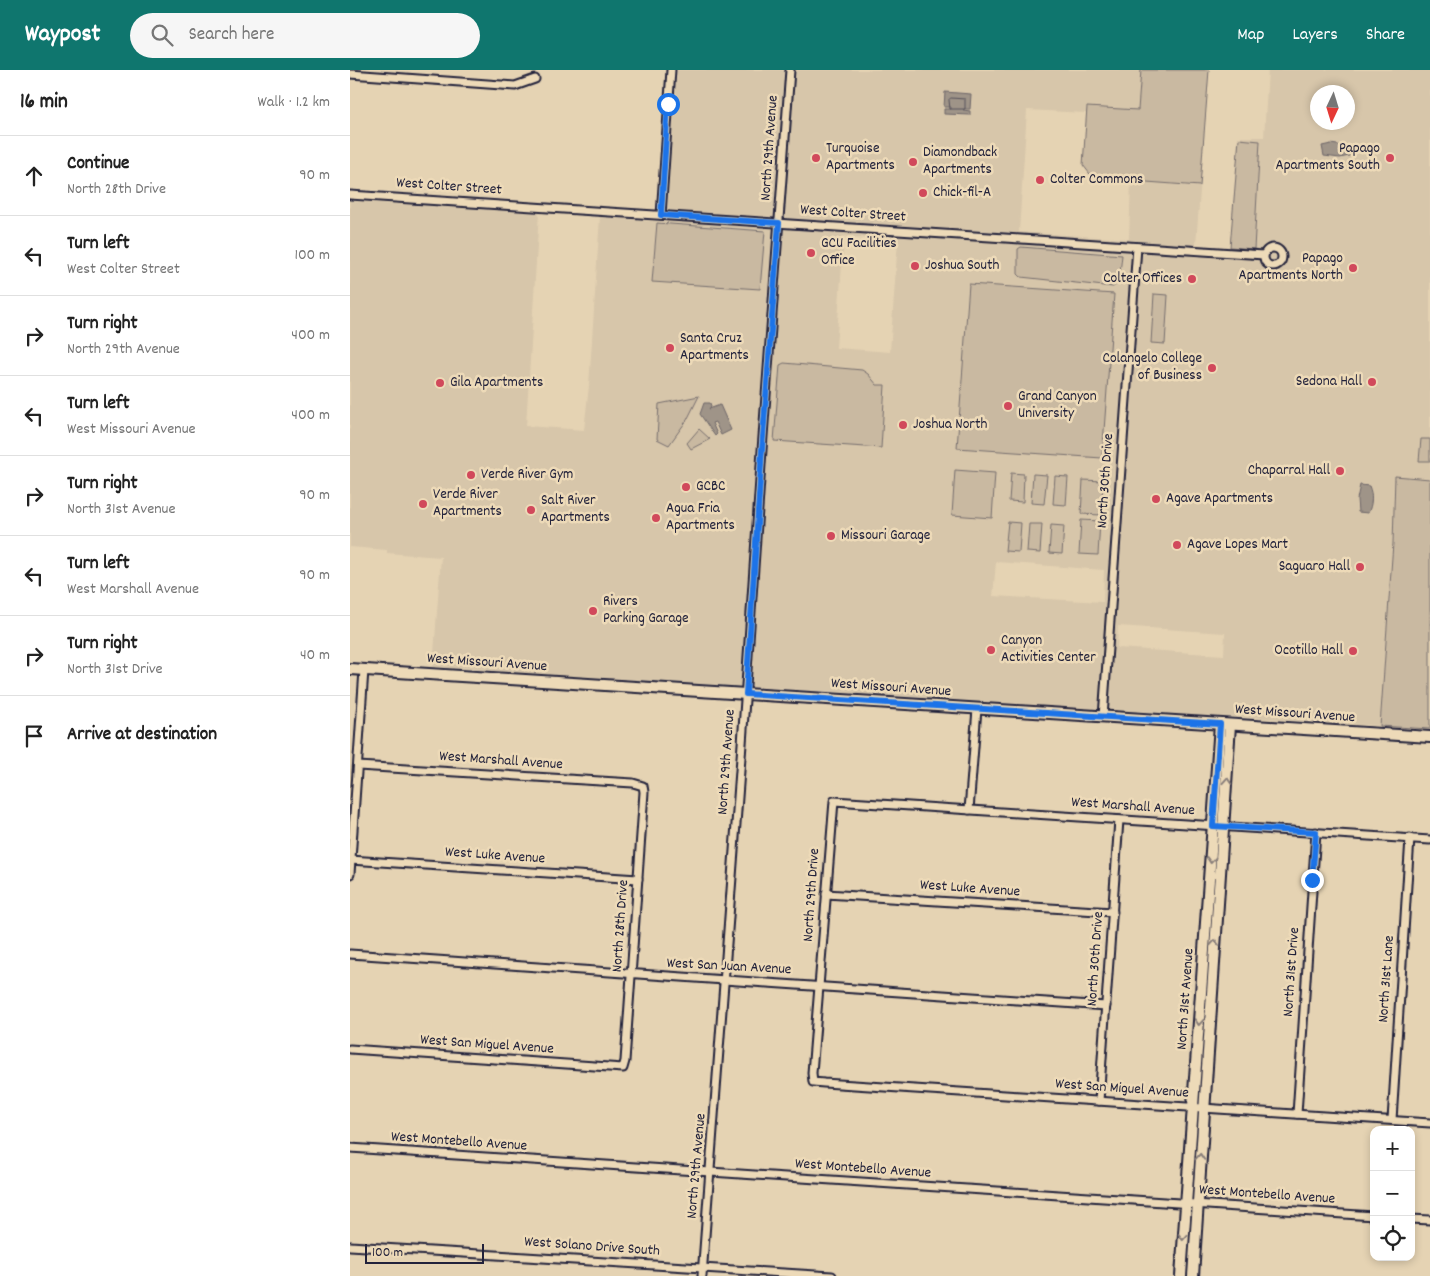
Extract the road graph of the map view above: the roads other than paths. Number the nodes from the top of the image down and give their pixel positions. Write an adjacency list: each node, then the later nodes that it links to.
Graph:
1 (671, 70): 6 (street)
2 (790, 70): 7 (street, North 29th Avenue)
3 (350, 74): 4 (street)
4 (535, 79)
5 (350, 194): 6 (street, West Colter Street)
6 (661, 215): 7 (street, West Colter Street)
7 (779, 223): 8 (street, West Colter Street); 12 (street, North 29th Avenue)
8 (1138, 247): 9 (street, West Colter Street); 14 (street, North 30th Drive)
9 (1264, 256)
10 (350, 669): 11 (street, West Missouri Avenue)
11 (364, 670): 12 (street, West Missouri Avenue); 17 (street)
12 (746, 694): 13 (street, West Missouri Avenue); 34 (street, North 29th Avenue)
13 (977, 709): 14 (street, West Missouri Avenue); 20 (street)
14 (1103, 717): 15 (street, West Missouri Avenue)
15 (1225, 724): 16 (street, West Missouri Avenue); 22 (street, North 31st Avenue)
16 (1430, 738)
17 (358, 766): 18 (street, West Marshall Avenue); 26 (street)
18 (643, 786): 28 (street, North 28th Drive)
19 (834, 801): 20 (street, West Marshall Avenue); 29 (street, North 29th Drive)
20 (969, 810): 21 (street, West Marshall Avenue)
21 (1119, 820): 22 (street, West Marshall Avenue); 30 (street, North 30th Drive)
22 (1218, 826): 23 (street, West Marshall Avenue); 32 (street, North 31st Avenue)
23 (1316, 832): 24 (street, West Marshall Avenue); 43 (street, North 31st Drive)
24 (1410, 838): 25 (street, West Marshall Avenue); 44 (street, North 31st Lane)
25 (1430, 840)
26 (350, 860): 27 (street); 28 (street, West Luke Avenue)
27 (350, 874)
28 (638, 879): 33 (street, North 28th Drive)
29 (826, 894): 30 (street, West Luke Avenue); 35 (street, North 29th Drive)
30 (1113, 912): 36 (street, North 30th Drive)
31 (350, 954): 33 (street, West San Juan Avenue)
32 (1208, 974): 41 (street, North 31st Avenue, one-way to 41); 42 (street, North 31st Avenue)
33 (631, 975): 34 (street, West San Juan Avenue); 38 (street, North 28th Drive)
34 (724, 980): 35 (street, West San Juan Avenue); 47 (street, North 29th Avenue)
35 (819, 986): 36 (street, West San Juan Avenue); 39 (street, North 29th Drive)
36 (1106, 1006): 40 (street, North 30th Drive)
37 (350, 1049): 38 (street, West San Miguel Avenue)
38 (623, 1068)
39 (813, 1082): 40 (street, West San Miguel Avenue)
40 (1099, 1101): 41 (street, West San Miguel Avenue)
41 (1192, 1108): 42 (street, West San Miguel Avenue); 48 (street, North 31st Avenue)
42 (1204, 1108): 43 (street, West San Miguel Avenue); 49 (street, North 31st Avenue, one-way to 42)
43 (1296, 1114): 44 (street, West San Miguel Avenue)
44 (1392, 1120): 45 (street, West San Miguel Avenue)
45 (1430, 1123)
46 (350, 1148): 47 (street, West Montebello Avenue)
47 (710, 1172): 48 (street, West Montebello Avenue); 54 (street, North 29th Avenue)
48 (1186, 1204): 49 (street, West Montebello Avenue); 57 (street, North 31st Avenue, one-way to 57)
49 (1198, 1204): 50 (street, West Montebello Avenue); 58 (street, North 31st Avenue)
50 (1370, 1216)
51 (1415, 1219): 52 (street)
52 (1430, 1220)
53 (350, 1246): 54 (street, West Solano Drive South)
54 (703, 1268): 55 (street, North 29th Avenue); 56 (street, West Solano Drive South)
55 (702, 1276)
56 (832, 1276)
57 (1181, 1276)
58 (1193, 1276)

